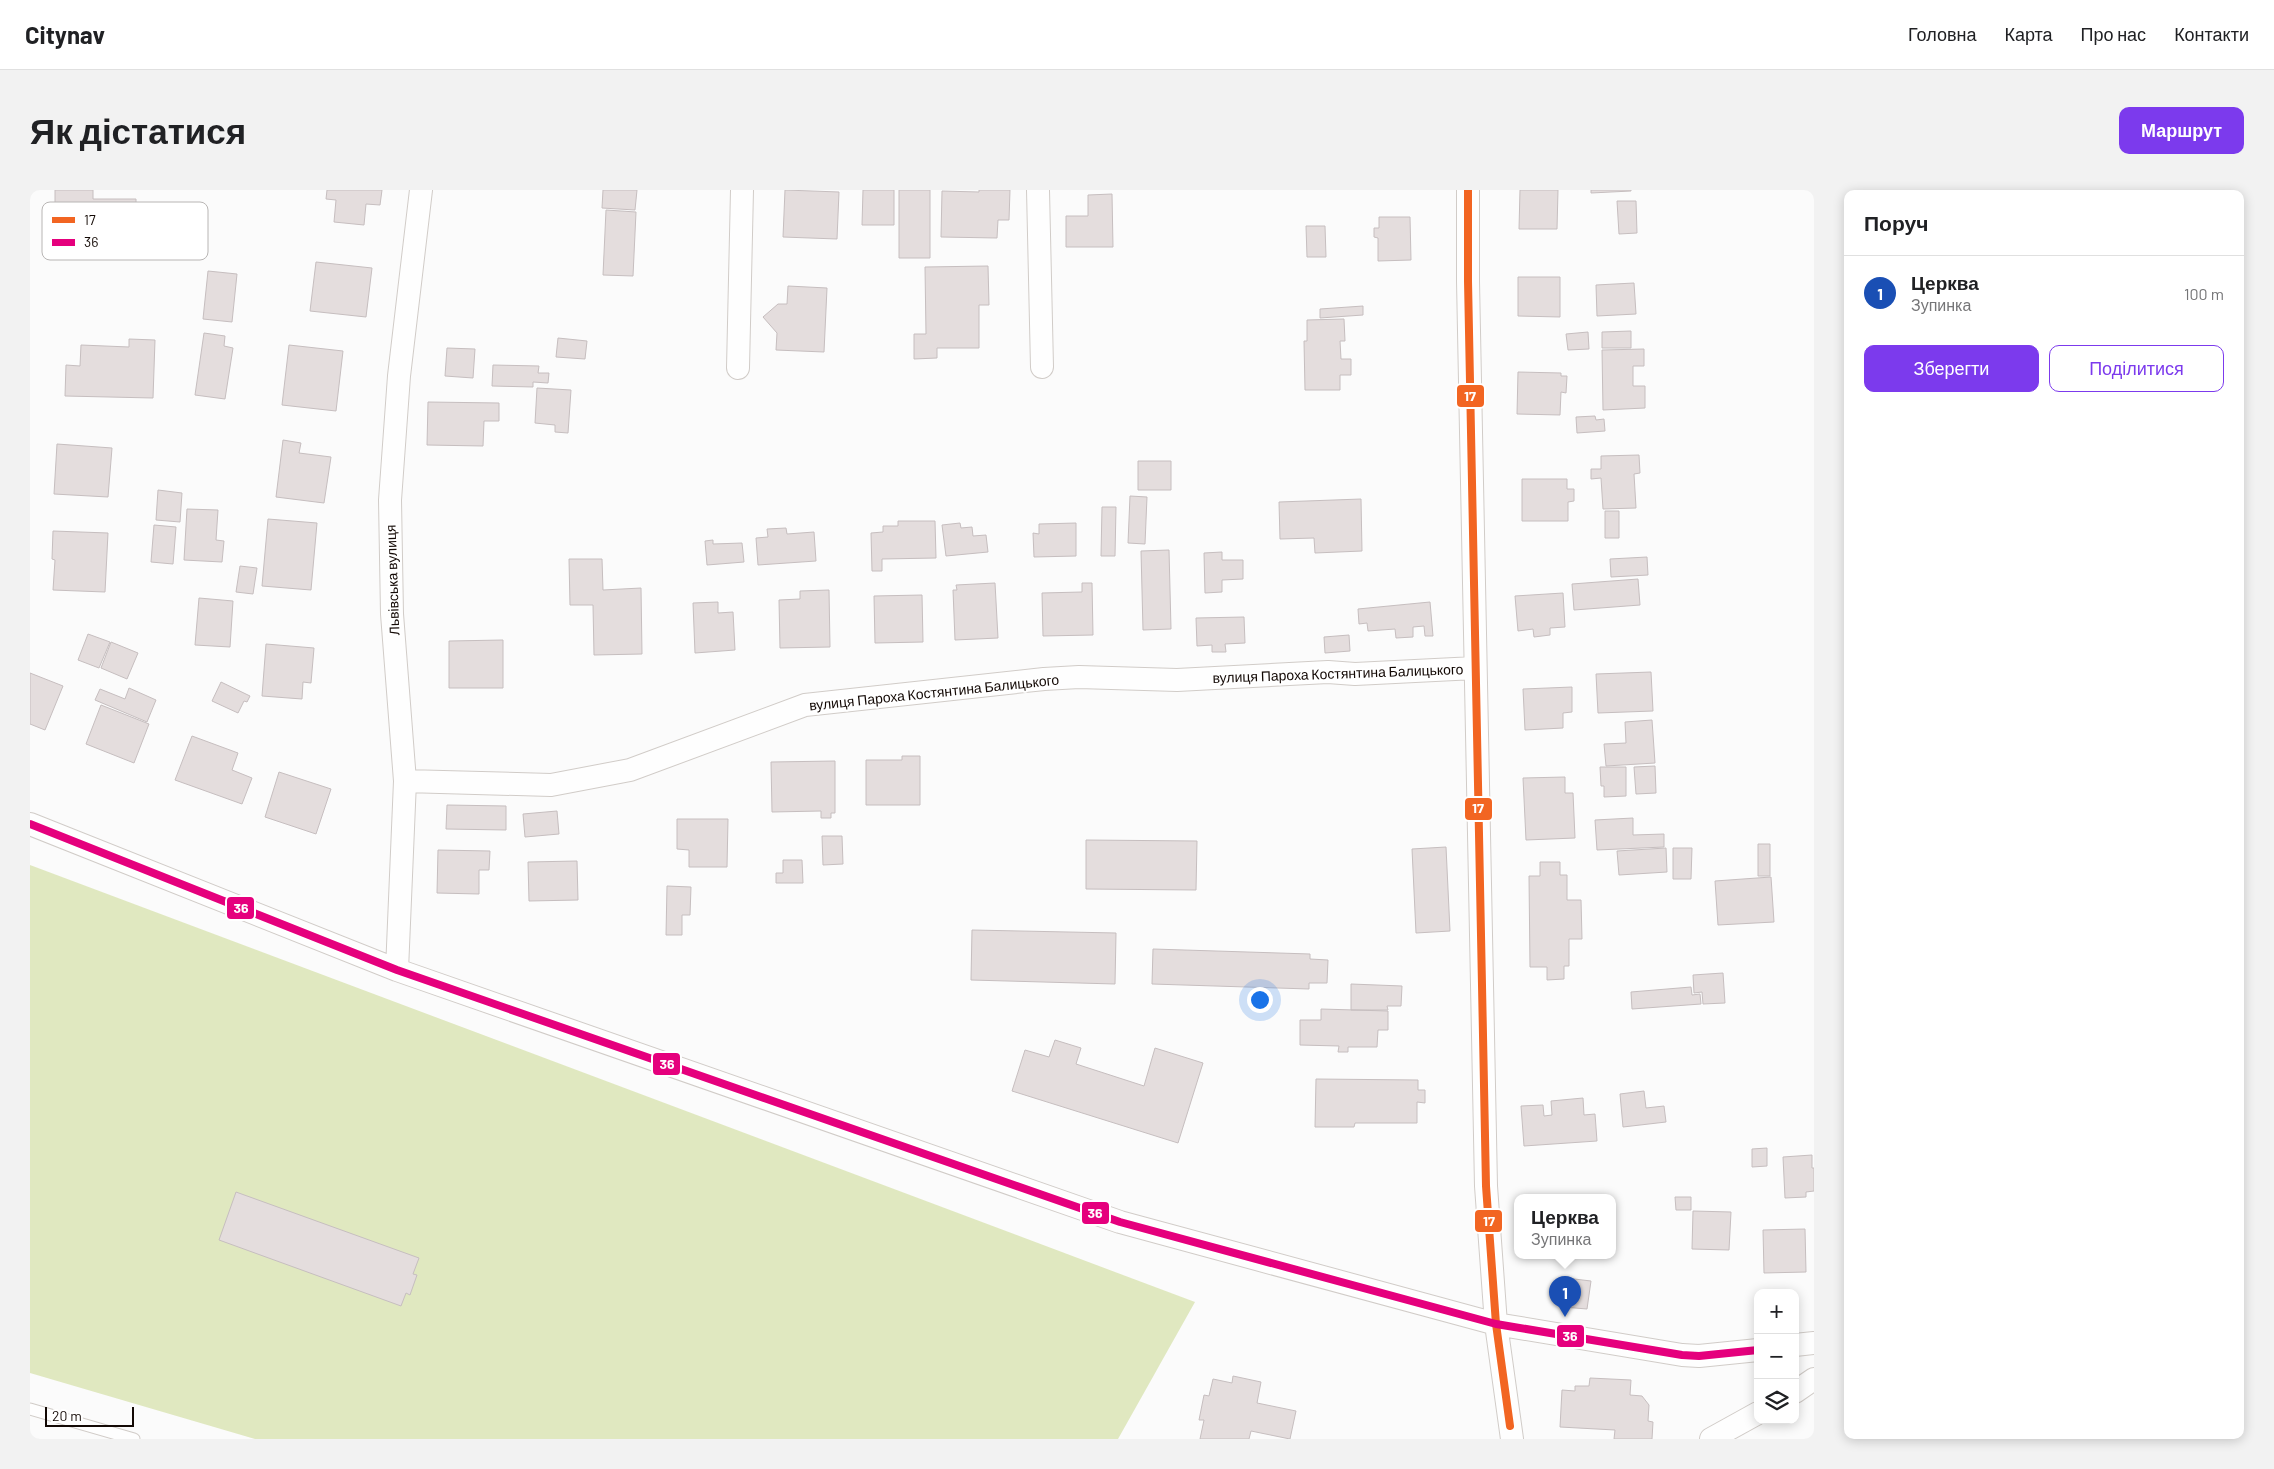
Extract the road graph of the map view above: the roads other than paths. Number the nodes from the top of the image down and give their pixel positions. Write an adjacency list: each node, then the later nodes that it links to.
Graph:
1 (421, 190): 8 (street, Львівська вулиця)
2 (742, 190): 6 (street)
3 (1038, 190): 5 (street)
4 (1468, 190): 7 (street)
5 (1042, 367)
6 (738, 368)
7 (1474, 668): 8 (street, вулиця Пароха Костянтина Балицького); 11 (street)
8 (405, 781): 10 (street, Львівська вулиця)
9 (30, 824): 10 (street)
10 (397, 970): 11 (street)
11 (1496, 1324): 14 (street); 20 (street)
12 (1814, 1343): 13 (street)
13 (1799, 1345)
14 (1754, 1350)
15 (1814, 1378): 16 (street)
16 (1799, 1389)
17 (30, 1409): 19 (lane)
18 (1754, 1415): 21 (street)
19 (134, 1439)
20 (1512, 1439)
21 (1711, 1439)

